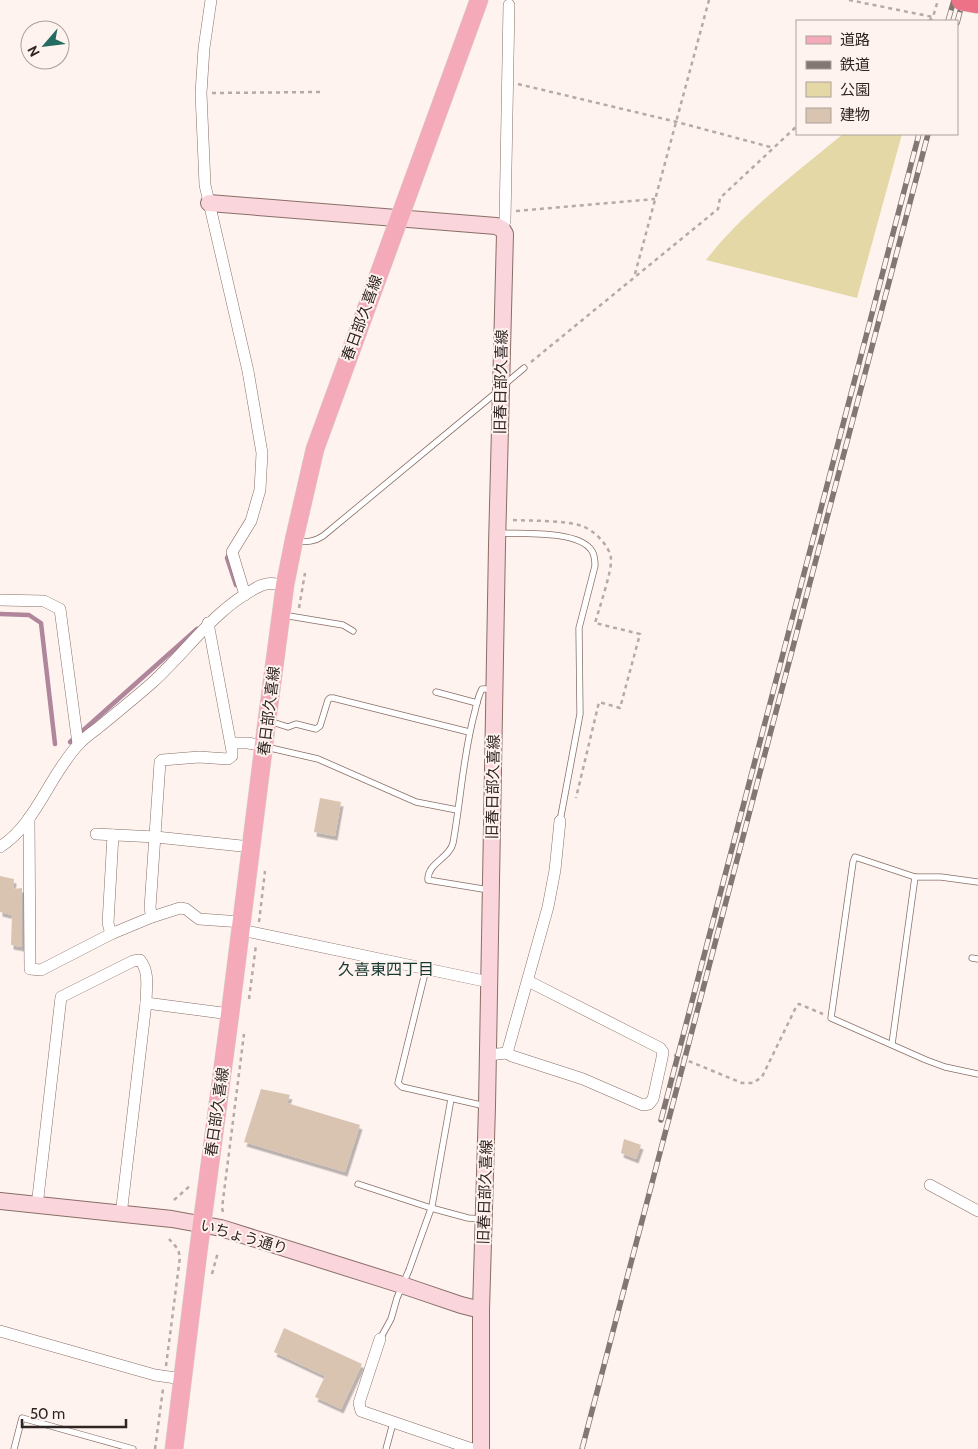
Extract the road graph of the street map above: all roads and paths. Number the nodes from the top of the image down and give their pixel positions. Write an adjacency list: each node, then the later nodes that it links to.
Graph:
1 (211, 0): 13 (street)
2 (480, 0): 19 (main road, 春日部久喜線)
3 (709, 0): 14 (path)
4 (849, 0): 9 (path)
5 (938, 0): 9 (path)
6 (962, 0): 8 (highway, bridge)
7 (509, 2): 11 (street)
8 (978, 3)
9 (933, 17): 10 (path)
10 (930, 20)
11 (508, 82): 14 (path); 20 (street)
12 (321, 92): 13 (path)
13 (201, 93): 18 (street)
14 (677, 122): 16 (path); 17 (path)
15 (796, 127): 16 (path)
16 (774, 148): 21 (path)
17 (656, 198): 20 (path); 21 (path)
18 (208, 202): 19 (street); 28 (street)
19 (399, 218): 20 (street); 26 (main road, 春日部久喜線)
20 (503, 221): 23 (street, 旧春日部久喜線)
21 (635, 275): 22 (path)
22 (524, 368): 23 (lane)
23 (501, 388): 25 (street, 旧春日部久喜線); 26 (lane)
24 (509, 520): 41 (path)
25 (497, 533): 33 (street, 旧春日部久喜線); 44 (lane)
26 (294, 540): 27 (main road, 春日部久喜線)
27 (285, 585): 28 (street); 30 (main road, 春日部久喜線)
28 (245, 595): 31 (street)
29 (0, 600): 39 (street)
30 (281, 615): 32 (lane); 36 (main road, 春日部久喜線)
31 (208, 624): 38 (street); 39 (street)
32 (353, 631)
33 (494, 689): 35 (lane); 52 (street, 旧春日部久喜線)
34 (436, 692): 35 (lane)
35 (477, 703): 37 (lane)
36 (267, 720): 37 (lane); 40 (main road, 春日部久喜線)
37 (469, 732): 42 (lane)
38 (231, 743): 40 (street); 47 (street)
39 (78, 744): 43 (street)
40 (264, 746): 42 (lane); 49 (main road, 春日部久喜線)
41 (574, 805)
42 (458, 810): 52 (lane)
43 (29, 818): 48 (street); 55 (street)
44 (560, 821): 58 (street)
45 (96, 834): 46 (street)
46 (113, 835): 47 (street); 55 (street)
47 (156, 837): 49 (street); 53 (street)
48 (0, 847)
49 (251, 847): 54 (main road, 春日部久喜線)
50 (915, 877): 51 (lane); 63 (lane); 65 (lane)
51 (978, 882)
52 (491, 890): 59 (street, 旧春日部久喜線)
53 (152, 917): 54 (street); 55 (street)
54 (241, 926): 57 (street); 62 (main road, 春日部久喜線)
55 (111, 934)
56 (257, 938): 60 (path)
57 (426, 969): 59 (street); 70 (lane)
58 (528, 981): 66 (street); 67 (street)
59 (489, 982): 68 (street, 旧春日部久喜線)
60 (249, 1001)
61 (146, 1003): 62 (street); 75 (street); 79 (street)
62 (230, 1014): 81 (main road, 春日部久喜線)
63 (832, 1018): 65 (lane); 66 (path)
64 (245, 1030): 78 (path)
65 (892, 1044): 69 (lane)
66 (663, 1052): 67 (street)
67 (507, 1053): 68 (street)
68 (488, 1054): 71 (street, 旧春日部久喜線)
69 (978, 1074)
70 (451, 1099): 71 (lane); 76 (lane)
71 (487, 1106): 80 (street, 旧春日部久喜線)
72 (358, 1184): 76 (lane)
73 (930, 1185): 77 (street)
74 (0, 1201): 75 (street, いちょう通り)
75 (38, 1206): 79 (street, いちょう通り)
76 (431, 1208): 80 (lane); 83 (lane)
77 (978, 1211)
78 (223, 1212)
79 (121, 1215): 81 (street, いちょう通り)
80 (484, 1220): 84 (street, 旧春日部久喜線)
81 (201, 1224): 83 (street, いちょう通り); 88 (main road, 春日部久喜線)
82 (169, 1239): 87 (path)
83 (402, 1285): 84 (street, いちょう通り); 86 (lane)
84 (481, 1310): 97 (street, 旧春日部久喜線)
85 (0, 1331): 88 (street)
86 (380, 1339): 90 (street)
87 (165, 1370)
88 (182, 1379): 94 (main road, 春日部久喜線)
89 (164, 1384): 93 (path)
90 (393, 1423): 95 (lane); 96 (street)
91 (14, 1449): 92 (lane)
92 (133, 1449)
93 (155, 1449)
94 (174, 1449)
95 (386, 1449)
96 (472, 1449)
97 (481, 1449)

